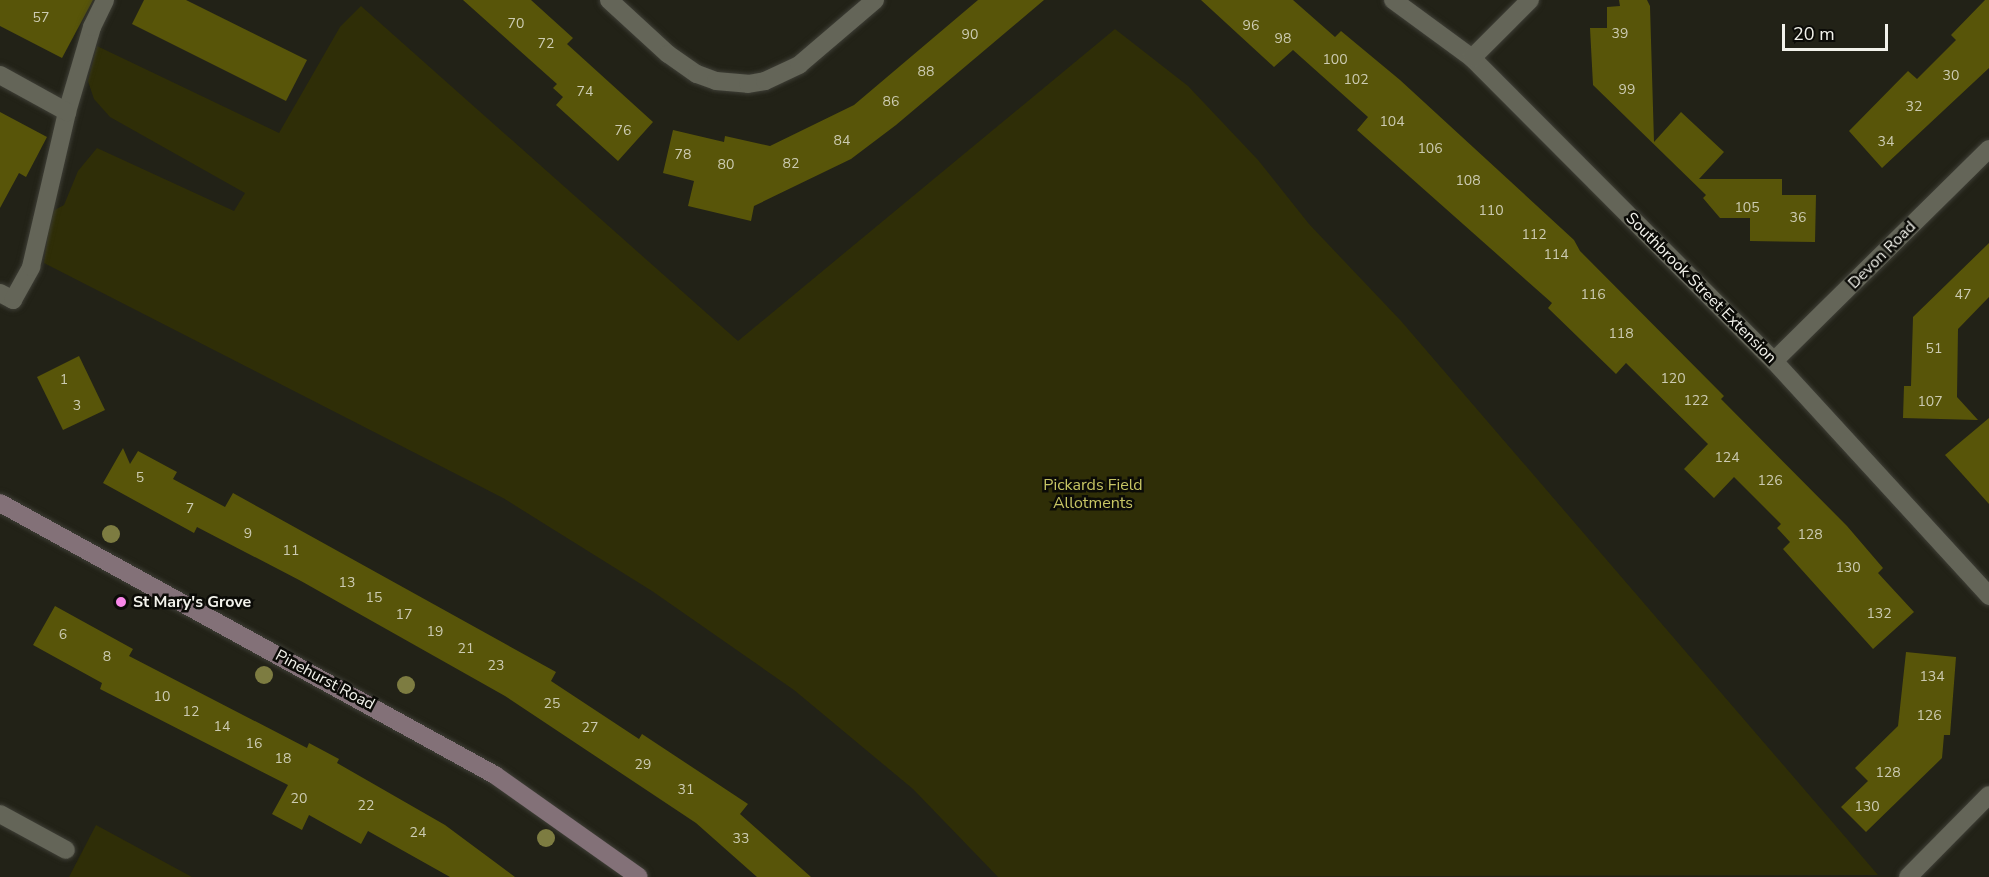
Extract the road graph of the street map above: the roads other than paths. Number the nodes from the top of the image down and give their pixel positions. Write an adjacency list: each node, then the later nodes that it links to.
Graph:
1 (105, 0): 8 (street)
2 (609, 0): 3 (street)
3 (875, 0)
4 (1393, 0): 6 (street, Southbrook Street Extension)
5 (1530, 0): 6 (street)
6 (1472, 58): 11 (street, Southbrook Street Extension)
7 (0, 75): 8 (street)
8 (67, 112): 10 (street)
9 (1989, 149): 11 (street, Devon Road)
10 (0, 293)
11 (1774, 361): 13 (street, Southbrook Street Extension)
12 (0, 503): 17 (street, Pinehurst Road)
13 (1989, 596)
14 (1989, 795): 18 (street)
15 (0, 814): 16 (street)
16 (66, 850)
17 (639, 877)
18 (1908, 877)

